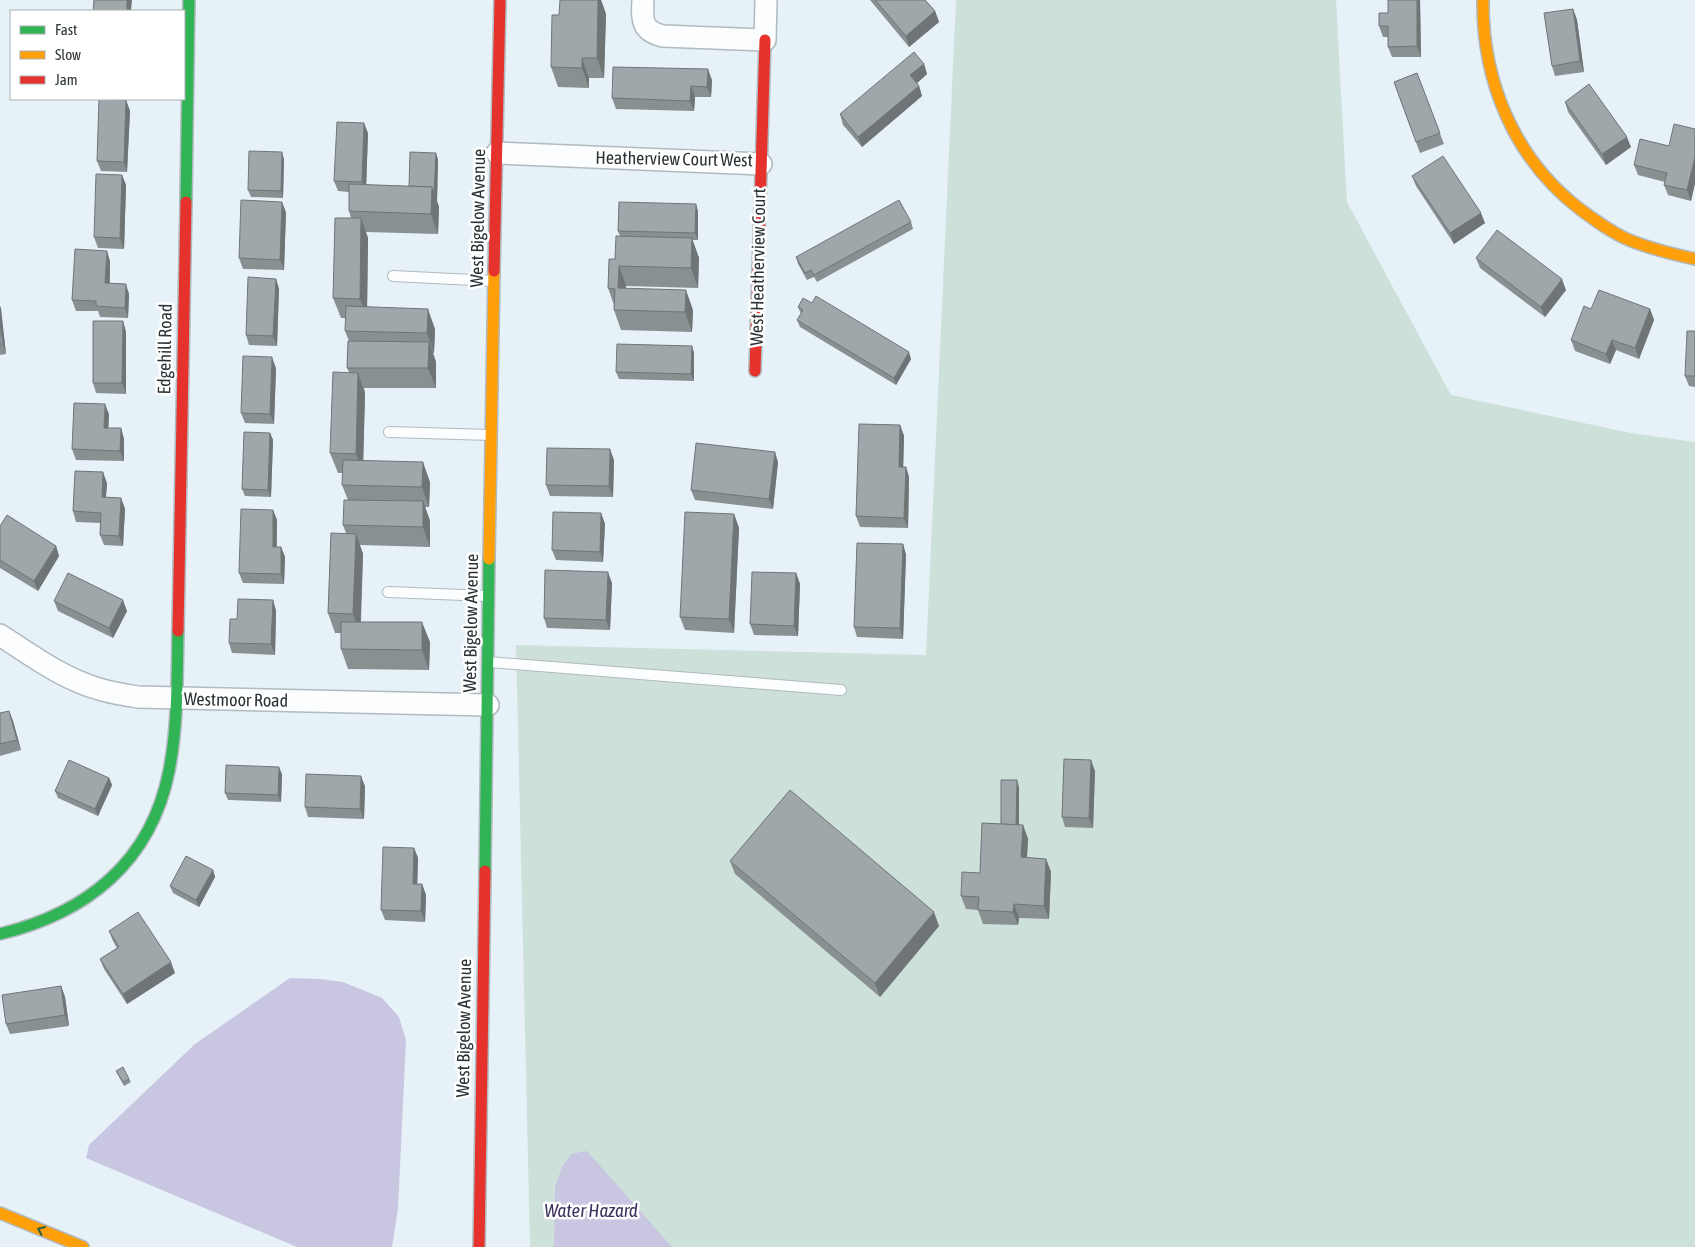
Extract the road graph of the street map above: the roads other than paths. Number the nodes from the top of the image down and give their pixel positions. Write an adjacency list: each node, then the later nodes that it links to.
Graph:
1 (189, 0): 20 (main road, Edgehill Road)
2 (500, 0): 7 (main road, West Bigelow Avenue)
3 (643, 0): 6 (street)
4 (766, 0): 6 (street)
5 (1483, 0): 9 (main road)
6 (765, 40): 8 (main road, Heatherview Court West)
7 (497, 153): 8 (street, Heatherview Court West); 11 (main road, West Bigelow Avenue)
8 (760, 164): 12 (main road, West Heatherview Court)
9 (1695, 259)
10 (393, 276): 11 (lane)
11 (494, 281): 14 (main road, West Bigelow Avenue)
12 (755, 371)
13 (389, 432): 14 (lane)
14 (492, 435): 16 (main road, West Bigelow Avenue)
15 (388, 592): 16 (lane)
16 (489, 596): 18 (main road, West Bigelow Avenue)
17 (0, 635): 20 (street, Westmoor Road)
18 (488, 662): 19 (lane); 21 (main road, West Bigelow Avenue)
19 (841, 690)
20 (177, 699): 21 (street, Westmoor Road); 22 (main road, Edgehill Road)
21 (488, 705): 25 (main road, West Bigelow Avenue)
22 (0, 934)
23 (0, 1213): 24 (main road, one-way to 23)
24 (82, 1247)
25 (479, 1247)

